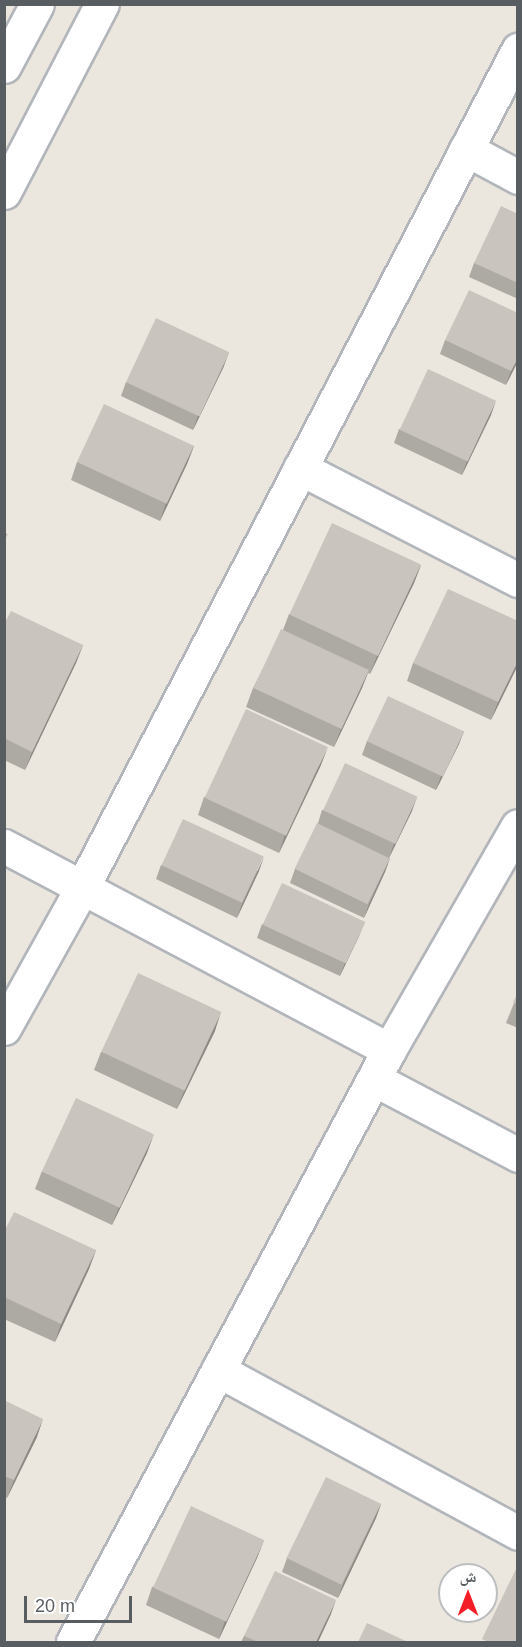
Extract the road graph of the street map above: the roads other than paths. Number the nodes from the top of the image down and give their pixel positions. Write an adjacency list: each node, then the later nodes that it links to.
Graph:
1 (37, 4): 4 (street)
2 (102, 4): 7 (street)
3 (518, 50): 5 (street)
4 (4, 66)
5 (466, 149): 6 (street); 8 (street)
6 (518, 177)
7 (4, 192)
8 (300, 468): 9 (street); 12 (street)
9 (518, 579)
10 (518, 826): 14 (street)
11 (4, 846): 12 (street)
12 (82, 888): 13 (street); 14 (street)
13 (4, 1028)
14 (389, 1050): 15 (street)
15 (374, 1079): 16 (street); 17 (street)
16 (518, 1155)
17 (218, 1370): 18 (street); 19 (street)
18 (518, 1533)
19 (73, 1642)

